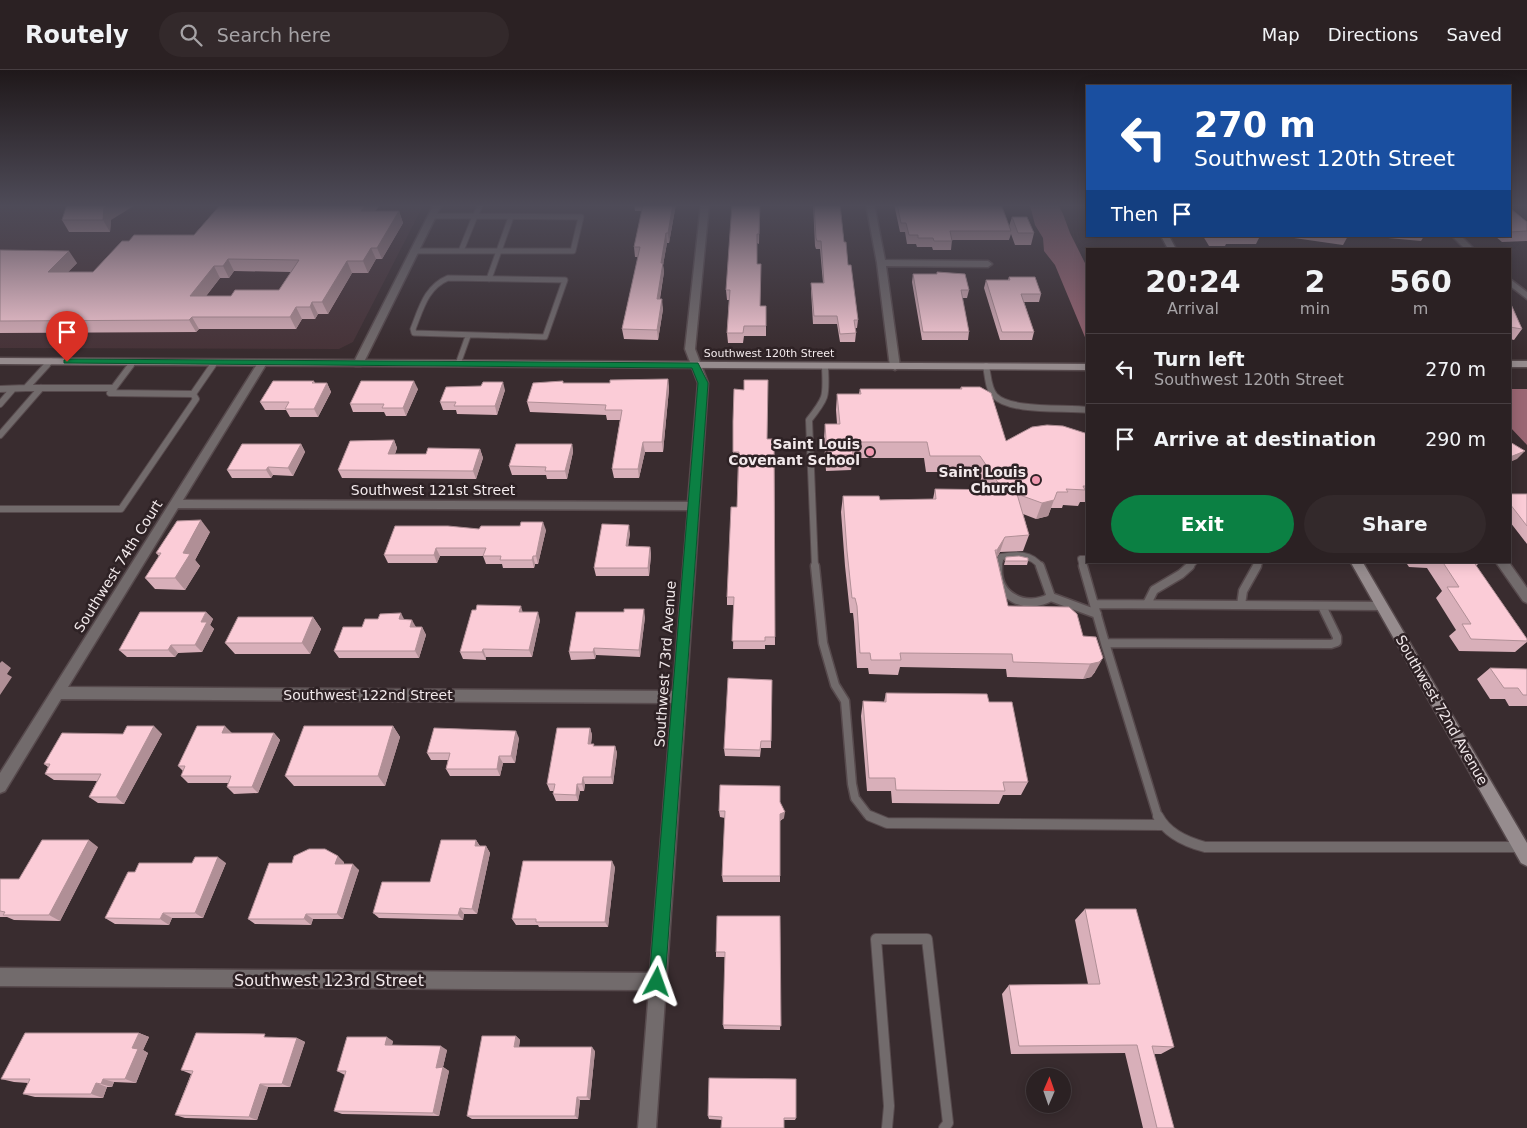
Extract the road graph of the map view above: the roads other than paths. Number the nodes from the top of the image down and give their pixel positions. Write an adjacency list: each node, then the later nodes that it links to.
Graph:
1 (412, 253): 16 (street)
2 (498, 253): 7 (lane)
3 (700, 253): 20 (street, Southwest 73rd Avenue)
4 (879, 253): 5 (street)
5 (881, 263): 6 (street); 22 (street)
6 (988, 264)
7 (489, 279): 10 (lane); 10 (lane)
8 (1511, 283): 9 (street)
9 (1527, 296)
10 (468, 336): 17 (lane)
11 (0, 361): 12 (street, Southwest 120th Street)
12 (50, 362): 13 (street, Southwest 120th Street); 25 (lane)
13 (133, 362): 14 (street, Southwest 120th Street); 27 (lane)
14 (214, 363): 15 (street, Southwest 120th Street); 30 (lane)
15 (262, 363): 16 (street, Southwest 120th Street); 34 (street, Southwest 74th Court)
16 (358, 364): 17 (street, Southwest 120th Street)
17 (458, 364): 20 (street, Southwest 120th Street)
18 (1511, 364): 19 (street)
19 (1527, 364)
20 (695, 365): 21 (street, Southwest 120th Street); 35 (street, Southwest 73rd Avenue)
21 (825, 366): 22 (street, Southwest 120th Street); 55 (lane)
22 (895, 366): 23 (street, Southwest 120th Street)
23 (986, 366): 24 (street, Southwest 120th Street); 32 (lane)
24 (1086, 367)
25 (26, 388): 26 (lane); 29 (lane)
26 (41, 388): 27 (lane); 33 (lane)
27 (114, 388): 30 (lane)
28 (0, 389): 29 (lane)
29 (13, 389): 31 (lane)
30 (193, 394): 36 (lane)
31 (0, 404)
32 (1086, 410)
33 (0, 435)
34 (174, 504): 35 (street, Southwest 121st Street); 51 (street, Southwest 74th Court)
35 (692, 506): 52 (street, Southwest 73rd Avenue)
36 (0, 509)
37 (1086, 558): 44 (lane)
38 (1193, 563): 45 (lane)
39 (1259, 563): 46 (lane)
40 (1357, 563): 48 (street, Southwest 72nd Avenue)
41 (1501, 563): 43 (street)
42 (1051, 597): 42 (lane); 49 (lane)
43 (1527, 598)
44 (1094, 604): 45 (lane); 49 (lane)
45 (1148, 604): 46 (lane)
46 (1241, 605): 47 (lane)
47 (1322, 606): 48 (lane); 50 (lane)
48 (1382, 606): 56 (street, Southwest 72nd Avenue)
49 (1097, 614): 50 (lane)
50 (1105, 643): 55 (lane)
51 (58, 693): 52 (street, Southwest 122nd Street); 53 (street, Southwest 74th Court)
52 (678, 697): 58 (street, Southwest 73rd Avenue)
53 (6, 767): 54 (street, Southwest 74th Court)
54 (0, 786)
55 (1162, 825): 56 (lane)
56 (1524, 852)
57 (0, 977): 58 (street, Southwest 123rd Street)
58 (657, 982): 59 (street, Southwest 73rd Avenue)
59 (646, 1128)
60 (887, 1128): 61 (lane)
61 (944, 1128)

